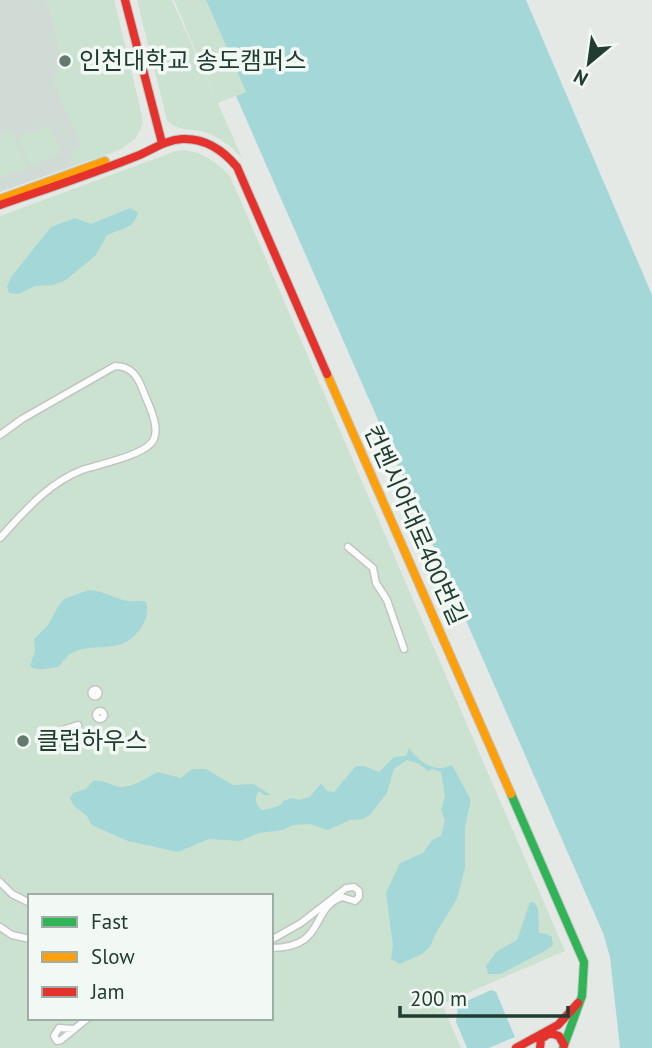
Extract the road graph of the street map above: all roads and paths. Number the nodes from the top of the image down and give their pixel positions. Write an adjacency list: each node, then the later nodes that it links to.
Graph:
1 (125, 0): 2 (street)
2 (162, 143): 3 (street); 20 (street, 컨벤시아대로400번길)
3 (152, 149): 4 (street); 5 (street)
4 (0, 199)
5 (0, 205)
6 (0, 435): 7 (street)
7 (0, 538)
8 (348, 547): 9 (street)
9 (404, 649)
10 (78, 725): 11 (street)
11 (62, 730)
12 (0, 882): 13 (street); 14 (street)
13 (0, 891): 14 (street)
14 (9, 891): 15 (street)
15 (28, 903)
16 (0, 927): 17 (street)
17 (28, 939)
18 (273, 939): 19 (street)
19 (273, 948)
20 (583, 994): 23 (street); 26 (street)
21 (85, 1020): 22 (street)
22 (74, 1028)
23 (545, 1035): 24 (street); 25 (street); 26 (street)
24 (516, 1048)
25 (540, 1048)
26 (563, 1048)

